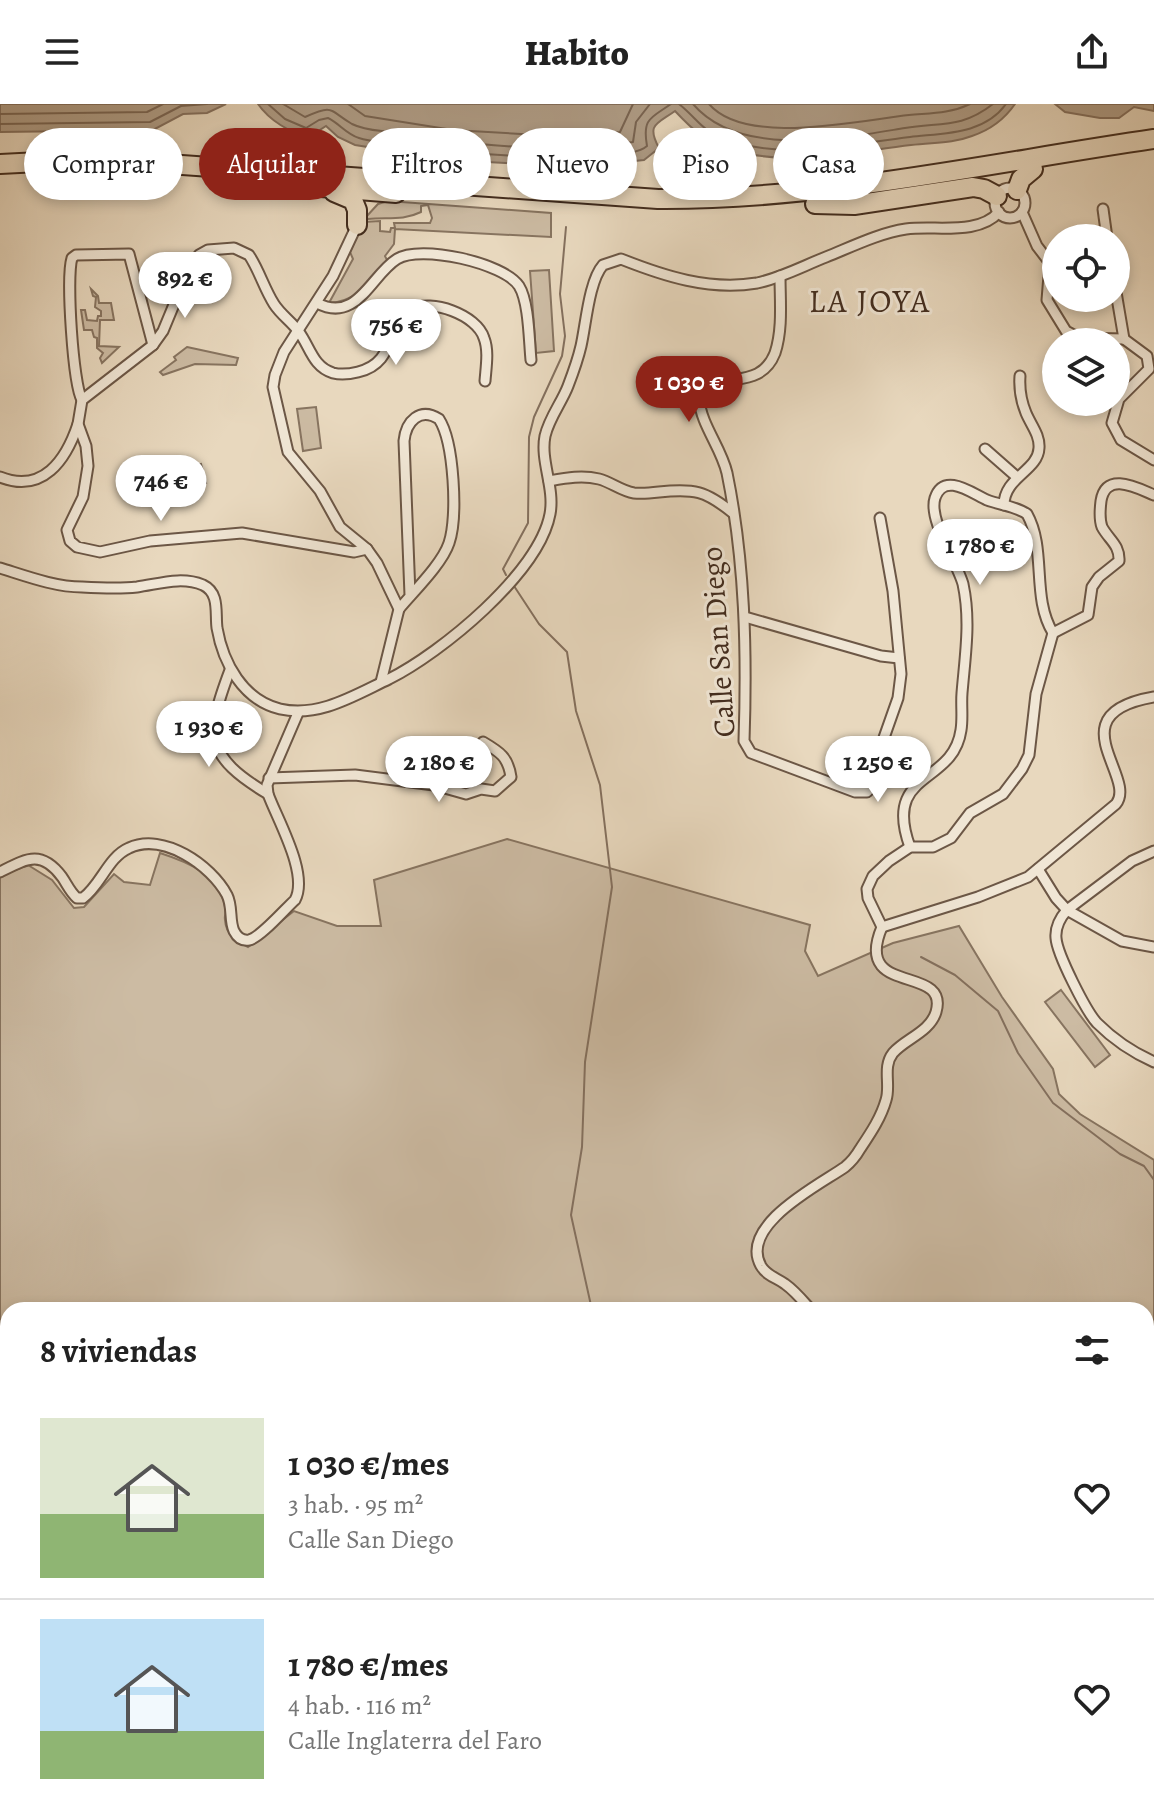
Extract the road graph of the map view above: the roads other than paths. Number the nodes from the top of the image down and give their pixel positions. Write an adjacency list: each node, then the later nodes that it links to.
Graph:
1 (1154, 139): 3 (highway)
2 (1154, 151): 4 (highway)
3 (0, 164)
4 (1033, 169): 7 (highway); 11 (highway)
5 (0, 175): 6 (highway)
6 (199, 179)
7 (1017, 190): 12 (street); 14 (street)
8 (346, 196): 16 (highway)
9 (491, 199): 11 (highway)
10 (382, 200): 16 (highway)
11 (815, 204): 12 (highway)
12 (998, 204): 14 (street); 17 (street)
13 (1103, 209): 15 (street)
14 (1022, 212): 19 (street)
15 (1105, 224)
16 (357, 225): 18 (street)
17 (780, 276): 36 (street); 39 (street, Calle San Diego)
18 (317, 303): 20 (street); 23 (street)
19 (1065, 328)
20 (298, 330): 22 (street); 25 (street); 41 (street)
21 (1130, 343): 27 (street)
22 (153, 345): 26 (street); 28 (street)
23 (531, 360)
24 (1020, 376): 35 (street)
25 (485, 381)
26 (78, 383): 28 (street); 29 (street)
27 (1130, 389)
28 (94, 390): 29 (street)
29 (82, 400): 31 (street)
30 (1113, 416): 33 (street)
31 (78, 424): 34 (street); 41 (street)
32 (985, 449): 35 (street)
33 (1154, 460)
34 (0, 477)
35 (1017, 477): 38 (street)
36 (549, 481): 39 (street); 49 (street)
37 (1154, 495): 46 (street)
38 (1004, 505): 46 (street); 55 (street)
39 (733, 513): 45 (street, Calle San Diego)
40 (880, 518): 47 (street, Calle San Diego)
41 (367, 549): 44 (street)
42 (0, 568): 48 (street)
43 (410, 595): 43 (street); 44 (street)
44 (399, 609): 49 (street)
45 (745, 617): 47 (street); 47 (street, Calle San Diego)
46 (1053, 633): 55 (street)
47 (899, 658)
48 (230, 670): 51 (street); 54 (street)
49 (381, 682): 51 (street)
50 (1154, 697): 57 (street)
51 (298, 713): 53 (street)
52 (483, 742): 53 (street)
53 (269, 778): 54 (street)
54 (268, 794): 58 (street)
55 (910, 847): 60 (street)
56 (1154, 851): 59 (street)
57 (1038, 869): 59 (street); 60 (street)
58 (0, 872)
59 (1067, 910): 61 (street); 62 (street)
60 (882, 927): 63 (street)
61 (1154, 947)
62 (1154, 1062)
63 (803, 1302)

